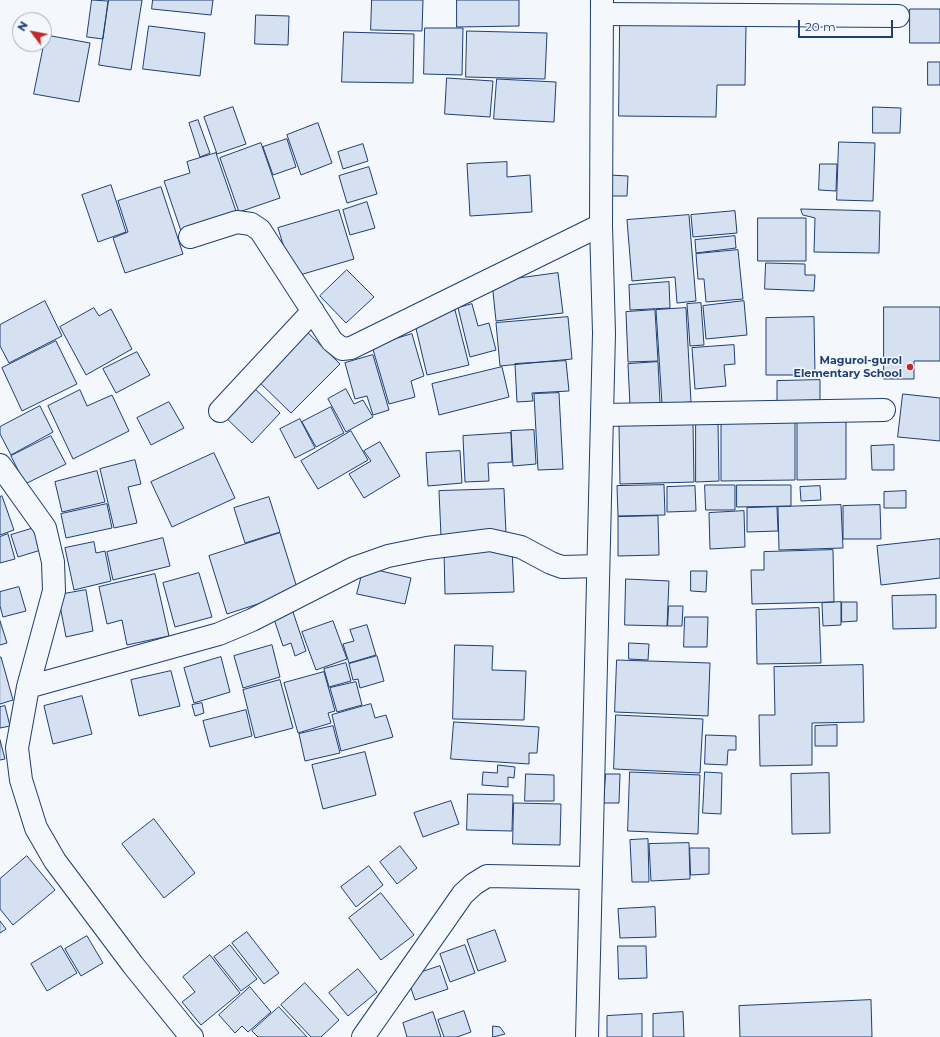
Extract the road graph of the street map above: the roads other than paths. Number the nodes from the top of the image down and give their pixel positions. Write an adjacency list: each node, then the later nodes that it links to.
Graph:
1 (602, 7): 2 (street); 3 (street)
2 (898, 16)
3 (601, 224): 5 (street); 8 (street)
4 (190, 237): 5 (street)
5 (313, 311): 7 (street)
6 (884, 410): 8 (street)
7 (220, 411)
8 (603, 415): 10 (street)
9 (0, 466): 11 (street)
10 (598, 566): 11 (street); 12 (street)
11 (28, 687): 13 (street)
12 (590, 878): 14 (street); 15 (street)
13 (192, 1037)
14 (363, 1037)
15 (587, 1037)

